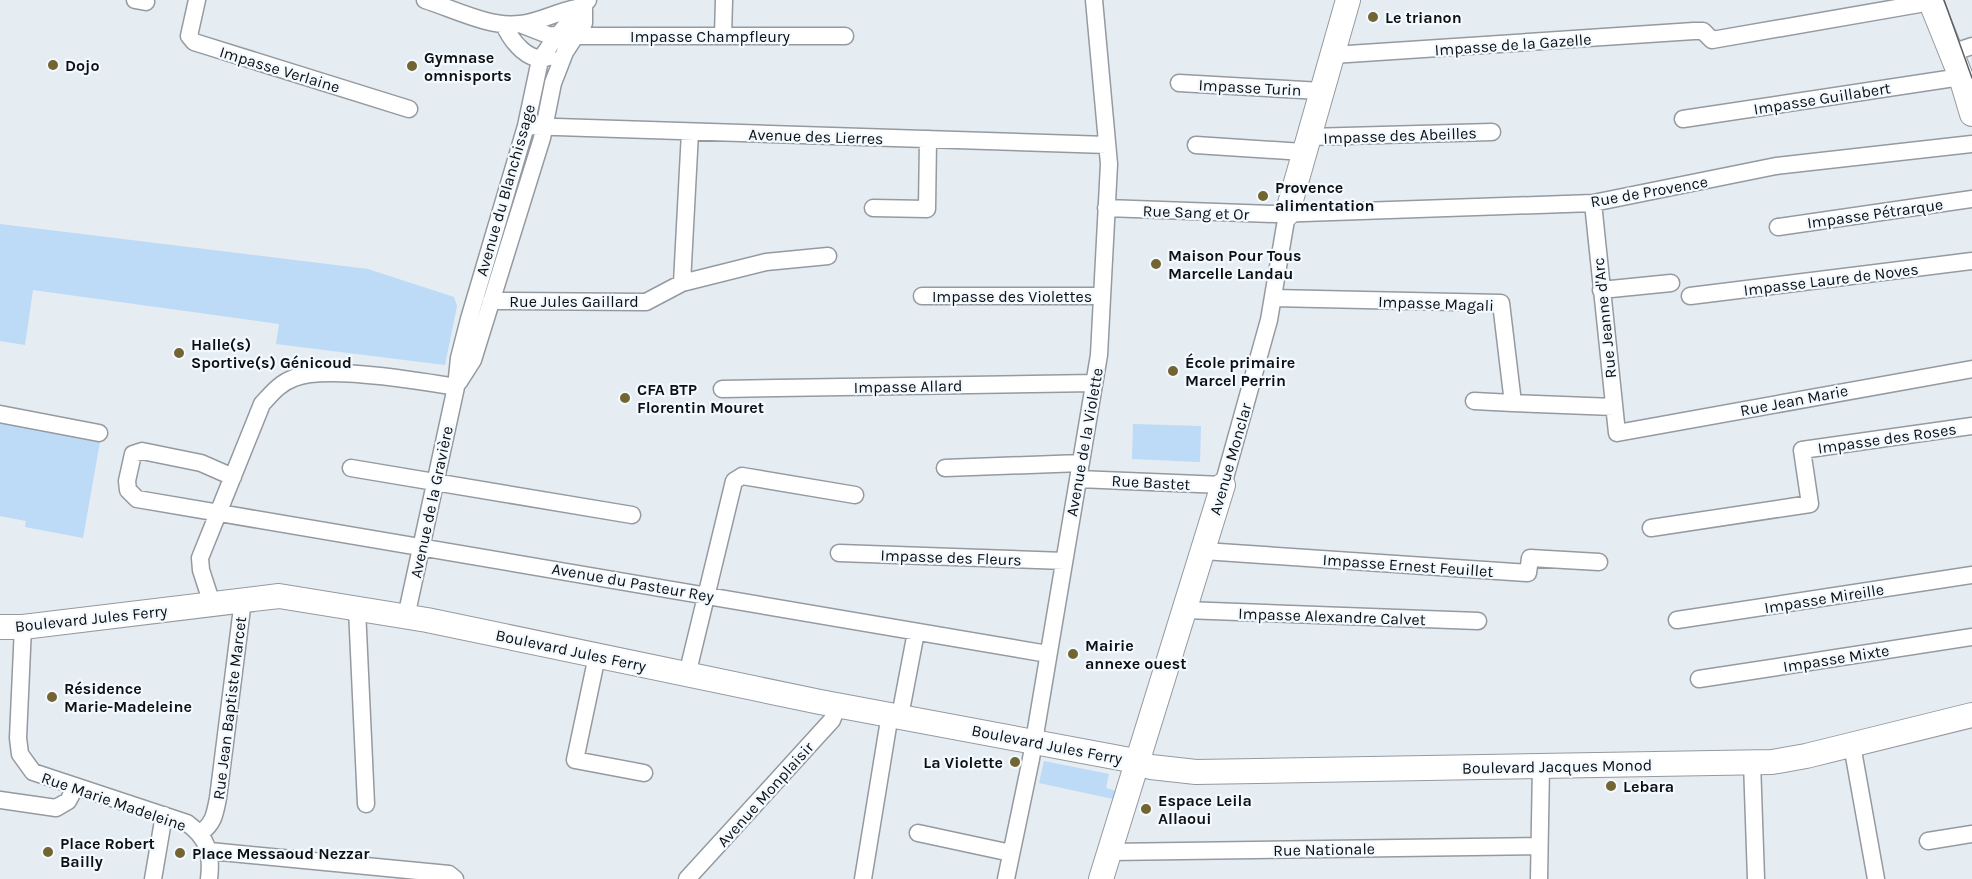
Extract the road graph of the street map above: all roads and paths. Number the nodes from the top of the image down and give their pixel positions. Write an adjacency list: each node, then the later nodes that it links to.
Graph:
1 (197, 0): 19 (street, Impasse Verlaine)
2 (425, 0): 8 (street, Impasse Champfleury)
3 (724, 0): 10 (street)
4 (1094, 0): 29 (street, Avenue de la Violette)
5 (1348, 0): 14 (street, Avenue Monclar)
6 (1930, 1): 12 (street); 14 (street, Impasse de la Gazelle)
7 (586, 4): 8 (street); 9 (street, Avenue du Blanchissage)
8 (512, 25): 9 (street, Impasse Champfleury); 15 (street)
9 (567, 35): 10 (street, Impasse Champfleury); 13 (street, Avenue du Blanchissage); 15 (street, Avenue du Blanchissage)
10 (723, 36): 11 (street, Impasse Champfleury)
11 (845, 36)
12 (1961, 50): 16 (street)
13 (565, 52): 15 (street); 23 (street, Avenue du Blanchissage)
14 (1333, 55): 18 (street, Avenue Monclar)
15 (540, 60): 22 (street, Avenue du Blanchissage)
16 (1961, 77): 20 (street); 21 (street, Impasse Guillabert)
17 (1179, 83): 18 (street, Impasse Turin)
18 (1321, 91): 27 (street, Avenue Monclar)
19 (409, 109)
20 (1972, 114)
21 (1683, 119)
22 (526, 126): 23 (street, Avenue des Lierres); 49 (street, Avenue du Blanchissage)
23 (543, 127): 24 (street, Avenue des Lierres); 46 (street, Avenue du Blanchissage)
24 (690, 132): 26 (street, Avenue des Lierres); 40 (street)
25 (1492, 132): 27 (street, Impasse des Abeilles)
26 (928, 140): 29 (street, Avenue des Lierres); 33 (street)
27 (1306, 144): 30 (street, Impasse des Abeilles); 35 (street, Avenue Monclar)
28 (1972, 144): 32 (street, Rue de Provence)
29 (1107, 145): 34 (street, Avenue de la Violette)
30 (1196, 145)
31 (1972, 199): 36 (street, Impasse Pétrarque)
32 (1593, 203): 35 (street, Rue de Provence); 41 (street, Rue Jeanne d'Arc)
33 (873, 208)
34 (1106, 208): 35 (street, Rue Sang et Or); 43 (street, Avenue de la Violette)
35 (1287, 213): 45 (street, Avenue Monclar)
36 (1778, 227)
37 (828, 256): 40 (street, Rue Jules Gaillard)
38 (1972, 261): 44 (street, Impasse Laure de Noves)
39 (1671, 283): 41 (street)
40 (682, 284): 46 (street, Rue Jules Gaillard)
41 (1601, 291): 53 (street, Rue Jeanne d'Arc)
42 (922, 296): 43 (street, Impasse des Violettes)
43 (1102, 296): 48 (street, Avenue de la Violette)
44 (1690, 296)
45 (1273, 298): 52 (street, Impasse Magali); 63 (street, Avenue Monclar)
46 (491, 301): 49 (street, Avenue du Blanchissage)
47 (1972, 369): 57 (street, Rue Jean Marie)
48 (1094, 383): 50 (street, Impasse Allard); 60 (street, Avenue de la Violette)
49 (456, 387): 61 (street); 62 (street, Avenue de la Gravière)
50 (722, 389)
51 (1474, 401): 52 (street)
52 (1513, 403): 53 (street)
53 (1614, 407): 57 (street, Rue Jeanne d'Arc)
54 (0, 414): 56 (street)
55 (1972, 426): 67 (street, Impasse des Roses)
56 (99, 433)
57 (1617, 433)
58 (351, 468): 62 (street)
59 (945, 468): 60 (street, Rue Bastet)
60 (1079, 471): 63 (street, Rue Bastet); 71 (street, Avenue de la Violette)
61 (233, 477): 65 (street); 65 (street, Avenue du Pasteur Rey)
62 (436, 482): 66 (street); 68 (street, Avenue de la Gravière)
63 (1223, 485): 69 (street, Avenue Monclar)
64 (855, 495): 74 (street)
65 (218, 510): 68 (street, Avenue du Pasteur Rey); 76 (street)
66 (632, 515)
67 (1651, 528)
68 (422, 546): 74 (street, Avenue du Pasteur Rey); 79 (street, Avenue de la Gravière)
69 (1204, 551): 72 (street, Impasse Ernest Feuillet); 78 (street, Avenue Monclar)
70 (839, 553): 71 (street, Impasse des Fleurs)
71 (1064, 561): 85 (street, Avenue de la Violette)
72 (1599, 562)
73 (1972, 575): 80 (street, Impasse Mireille)
74 (705, 595): 83 (street, Avenue du Pasteur Rey); 87 (street)
75 (243, 600): 76 (street, Boulevard Jules Ferry); 77 (street, Boulevard Jules Ferry); 102 (street, Rue Jean Baptiste Marcet)
76 (212, 604): 82 (street, Boulevard Jules Ferry)
77 (357, 609): 79 (street, Boulevard Jules Ferry); 100 (street)
78 (1185, 610): 81 (street, Impasse Alexandre Calvet); 95 (street, Avenue Monclar)
79 (406, 617): 86 (street, Boulevard Jules Ferry)
80 (1677, 620)
81 (1478, 621)
82 (12, 627): 98 (street, Rue Marie Madeleine)
83 (916, 632): 85 (street, Avenue du Pasteur Rey); 90 (street)
84 (1972, 637): 88 (street, Impasse Mixte)
85 (1048, 654): 92 (street, Avenue de la Violette)
86 (597, 656): 87 (street, Boulevard Jules Ferry); 97 (street)
87 (687, 675): 89 (street, Boulevard Jules Ferry)
88 (1699, 679)
89 (838, 705): 90 (street, Boulevard Jules Ferry); 113 (street, Avenue Monplaisir)
90 (895, 715): 92 (street, Boulevard Jules Ferry); 114 (street)
91 (1972, 715): 93 (street, Boulevard Jacques Monod)
92 (1034, 741): 95 (street, Boulevard Jules Ferry); 109 (street, Avenue de la Violette)
93 (1852, 745): 94 (street, Boulevard Jacques Monod); 119 (street)
94 (1752, 762): 96 (street, Boulevard Jacques Monod); 118 (street)
95 (1137, 763): 96 (street, Boulevard Jacques Monod); 108 (street, Avenue Monclar)
96 (1541, 766): 106 (street)
97 (644, 773)
98 (75, 788): 99 (street); 101 (street, Rue Marie Madeleine)
99 (0, 800)
100 (366, 804)
101 (164, 815): 102 (street, Rue Marie Madeleine); 110 (street)
102 (200, 833): 107 (street)
103 (918, 833): 109 (street)
104 (1972, 834): 105 (street)
105 (1928, 841)
106 (1539, 846): 108 (street, Rue Nationale); 117 (street)
107 (210, 851): 111 (street); 112 (street)
108 (1109, 852): 116 (street, Avenue Monclar)
109 (1011, 853): 115 (street, Avenue de la Violette)
110 (153, 879)
111 (208, 879)
112 (455, 879)
113 (687, 879)
114 (863, 879)
115 (1006, 879)
116 (1101, 879)
117 (1539, 879)
118 (1756, 879)
119 (1876, 879)

